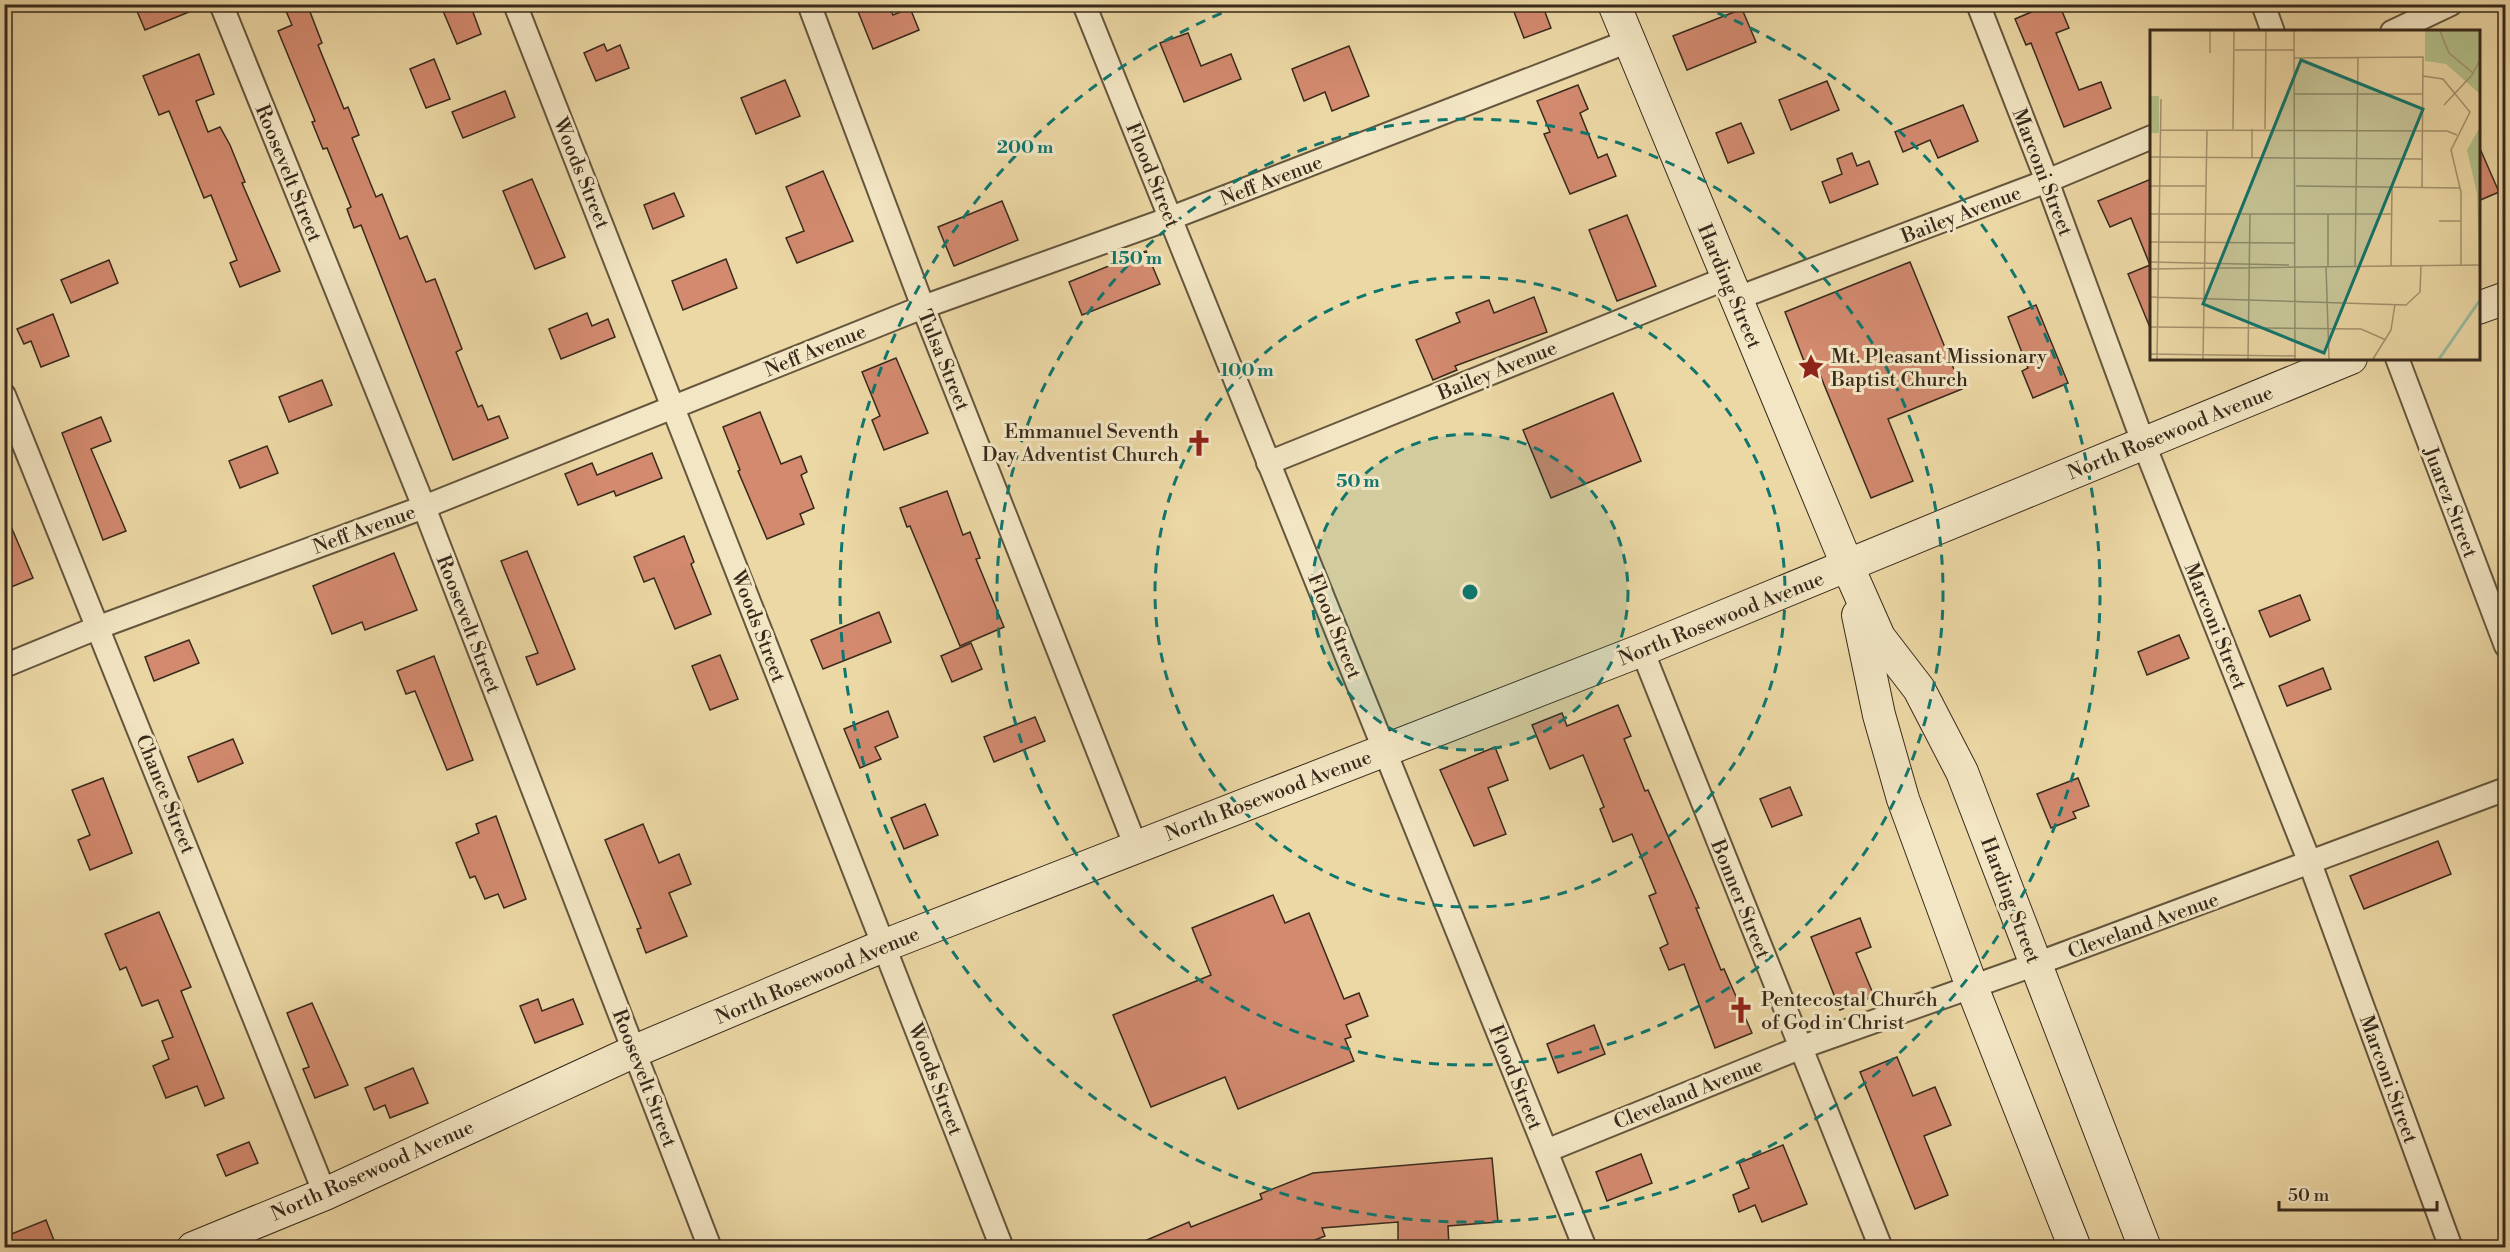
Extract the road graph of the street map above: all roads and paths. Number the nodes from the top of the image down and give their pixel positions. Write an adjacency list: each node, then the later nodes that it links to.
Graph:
1 (221, 4): 25 (street, Roosevelt Street)
2 (515, 4): 22 (street, Woods Street)
3 (809, 4): 17 (street, Tulsa Street)
4 (1084, 4): 14 (street, Flood Street)
5 (1614, 4): 11 (street, Harding Street)
6 (1978, 4): 13 (street, Marconi Street)
7 (2263, 4): 9 (street)
8 (2451, 4): 10 (street)
9 (2272, 30)
10 (2396, 30)
11 (1629, 41): 14 (street, Neff Avenue); 15 (street, Harding Street)
12 (2150, 136): 13 (street, Bailey Avenue)
13 (2047, 181): 15 (street, Bailey Avenue); 23 (street, Marconi Street)
14 (1171, 218): 17 (street, Neff Avenue); 24 (street, Flood Street)
15 (1731, 288): 24 (street, Bailey Avenue); 26 (street, Harding Street)
16 (2505, 298): 18 (street)
17 (923, 307): 22 (street, Neff Avenue); 33 (street, Tulsa Street)
18 (2480, 307)
19 (2346, 360): 23 (street, North Rosewood Avenue)
20 (2398, 360): 28 (street, Juarez Street)
21 (4, 395): 27 (street, Chance Street)
22 (674, 407): 25 (street, Neff Avenue); 35 (street, Woods Street)
23 (2143, 442): 26 (street, North Rosewood Avenue); 34 (street, Marconi Street)
24 (1268, 462): 31 (street, Flood Street)
25 (424, 507): 27 (street, Neff Avenue); 39 (street, Roosevelt Street)
26 (1848, 567): 29 (street, North Rosewood Avenue); 36 (street, Harding Street); 37 (street, Harding Street)
27 (99, 627): 30 (street, Neff Avenue); 41 (street, Chance Street)
28 (2505, 646)
29 (1642, 650): 31 (street, North Rosewood Avenue); 38 (street, Bonner Street)
30 (4, 666)
31 (1386, 749): 33 (street, North Rosewood Avenue); 40 (street, Flood Street)
32 (2505, 789): 34 (street, Cleveland Avenue)
33 (1136, 847): 35 (street, North Rosewood Avenue)
34 (2310, 863): 36 (street, Cleveland Avenue); 49 (street, Marconi Street)
35 (883, 946): 39 (street, North Rosewood Avenue); 44 (street, Woods Street)
36 (2036, 964): 37 (street, Cleveland Avenue); 48 (street, Harding Street)
37 (1972, 987): 38 (street, Cleveland Avenue); 47 (street, Harding Street)
38 (1802, 1047): 40 (street, Cleveland Avenue); 46 (street, Bonner Street)
39 (635, 1051): 41 (street, North Rosewood Avenue); 43 (street, Roosevelt Street)
40 (1546, 1151): 45 (street, Flood Street)
41 (325, 1194): 42 (street, North Rosewood Avenue)
42 (193, 1248)
43 (710, 1248)
44 (1002, 1248)
45 (1585, 1248)
46 (1881, 1248)
47 (2074, 1248)
48 (2145, 1248)
49 (2451, 1248)

